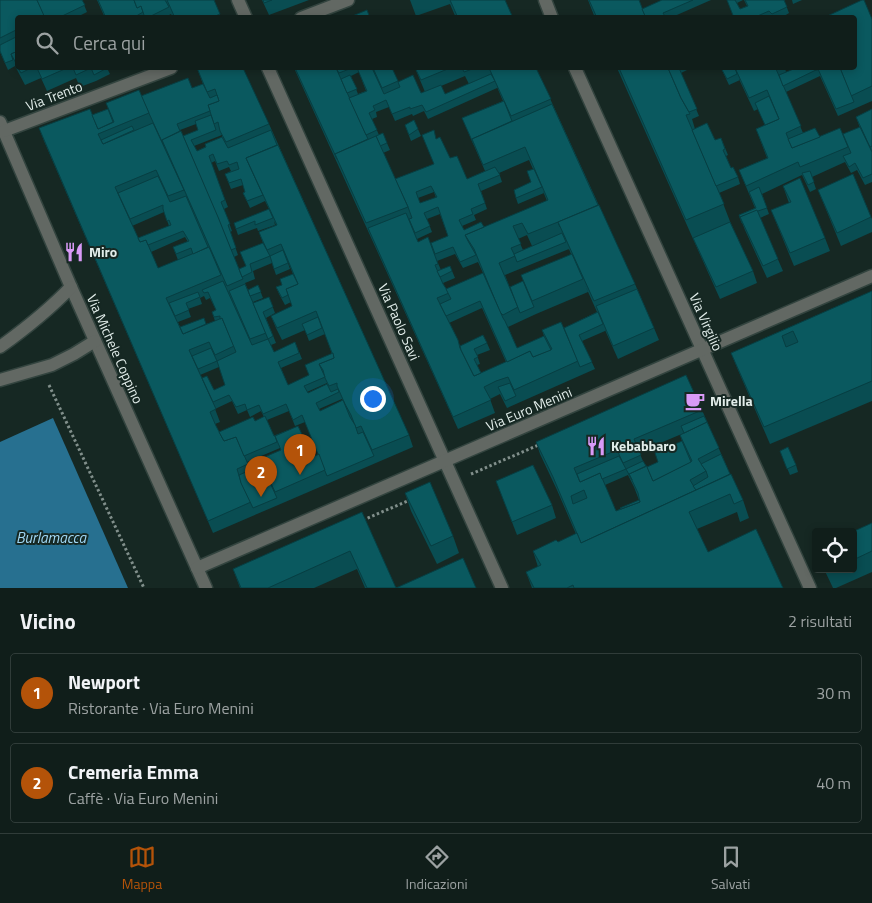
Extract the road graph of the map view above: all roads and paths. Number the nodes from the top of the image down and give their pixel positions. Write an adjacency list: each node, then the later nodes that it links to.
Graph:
1 (238, 0): 4 (street)
2 (348, 0): 5 (street)
3 (544, 0): 6 (street)
4 (245, 15)
5 (309, 15)
6 (551, 15)
7 (165, 70): 10 (street, Via Trento)
8 (269, 70): 19 (street, Via Paolo Savi)
9 (576, 70): 15 (street, Via Virgilio)
10 (2, 127): 12 (street, Via Michele Coppino)
11 (872, 276): 15 (street, Via Euro Menini)
12 (71, 287): 13 (street, Via Michele Coppino); 14 (street)
13 (95, 341): 16 (street); 23 (street, Via Michele Coppino)
14 (0, 347)
15 (702, 350): 19 (street, Via Euro Menini); 27 (street, Via Virgilio)
16 (41, 368): 17 (street); 24 (path)
17 (0, 380)
18 (543, 443): 20 (path)
19 (445, 461): 20 (street, Via Paolo Savi); 23 (street, Via Euro Menini)
20 (454, 482): 26 (street, Via Paolo Savi)
21 (419, 497): 22 (path)
22 (356, 523)
23 (197, 568): 25 (street, Via Michele Coppino)
24 (144, 588)
25 (206, 588)
26 (502, 588)
27 (810, 588)

